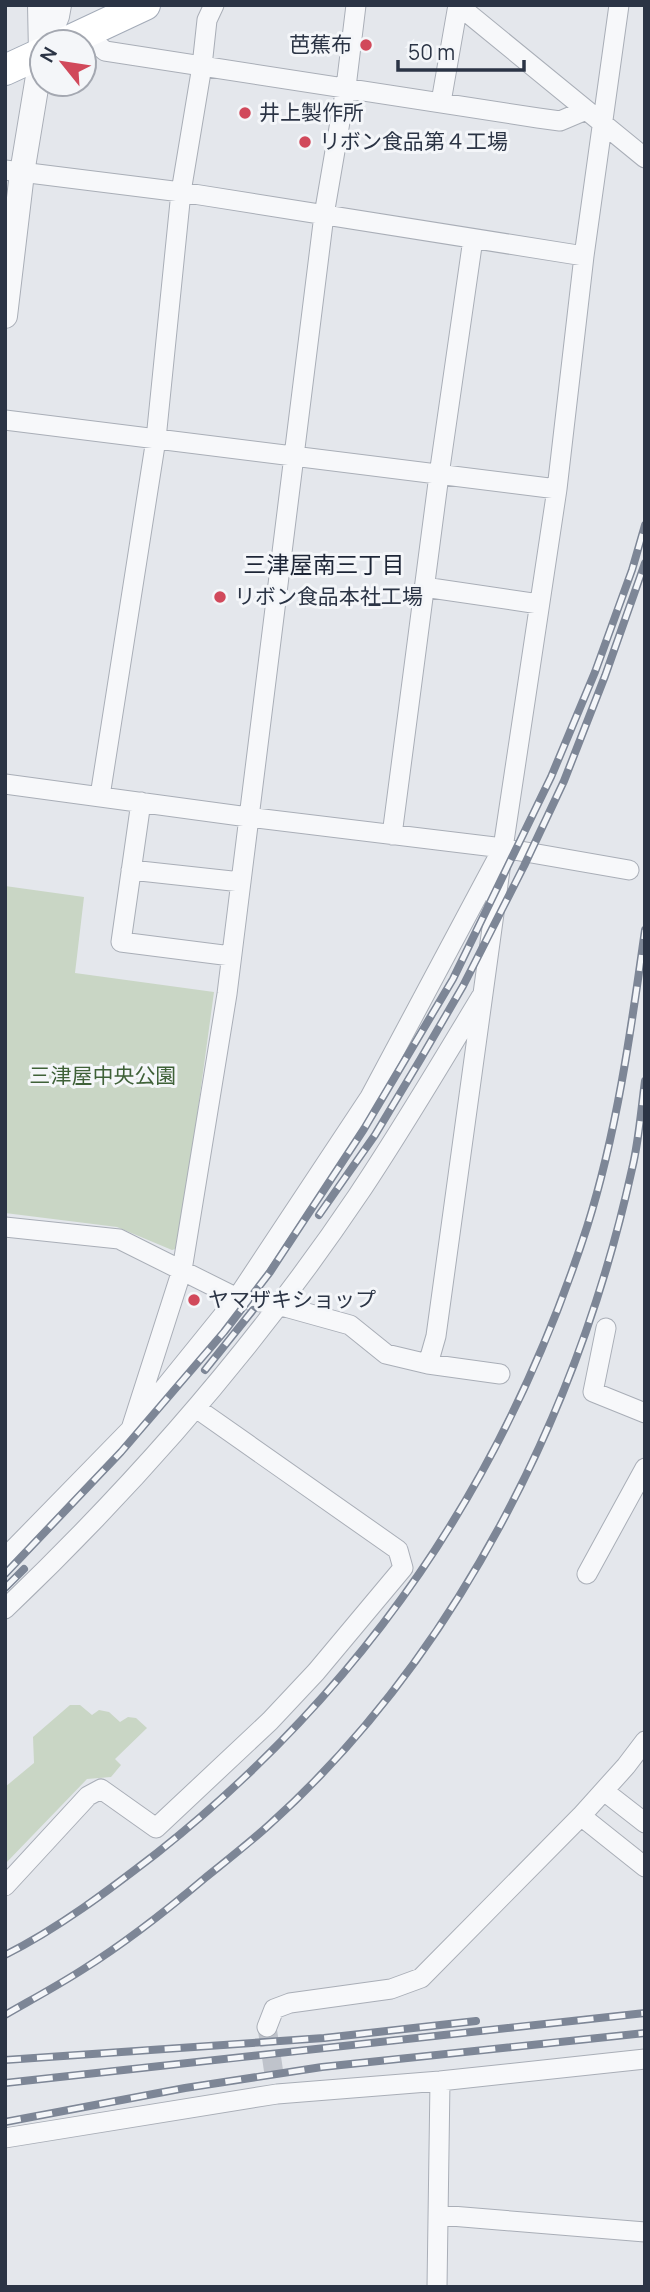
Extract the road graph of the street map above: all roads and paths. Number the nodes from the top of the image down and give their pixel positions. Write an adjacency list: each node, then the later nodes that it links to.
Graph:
1 (40, 5): 8 (street)
2 (59, 5): 9 (street)
3 (145, 5): 10 (main road)
4 (214, 5): 13 (street)
5 (356, 5): 15 (street)
6 (458, 5): 17 (street); 18 (street)
7 (619, 5): 19 (street)
8 (41, 28)
9 (52, 28)
10 (96, 28)
11 (98, 48): 13 (street)
12 (28, 59): 14 (main road)
13 (202, 66): 15 (street); 22 (street)
14 (5, 70)
15 (346, 87): 17 (street); 23 (street)
16 (31, 98): 21 (street)
17 (441, 102): 18 (street)
18 (586, 110): 19 (street)
19 (603, 124): 20 (street); 25 (street)
20 (645, 158)
21 (13, 172): 22 (street); 26 (street)
22 (181, 192): 23 (street); 28 (street)
23 (324, 215): 24 (street); 29 (street)
24 (472, 239): 25 (street); 30 (street)
25 (584, 256): 31 (street)
26 (5, 316)
27 (5, 420): 28 (street)
28 (156, 439): 29 (street); 35 (street)
29 (294, 458): 30 (street); 37 (street)
30 (439, 475): 31 (street); 32 (street)
31 (557, 489): 33 (street)
32 (424, 587): 33 (street); 38 (street)
33 (540, 604): 39 (street)
34 (5, 784): 35 (street)
35 (100, 796): 36 (street)
36 (141, 802): 37 (street); 40 (street)
37 (248, 817): 38 (street); 42 (street)
38 (392, 835): 39 (street)
39 (503, 848): 41 (street); 44 (street); 47 (street)
40 (131, 870): 42 (street); 43 (street)
41 (629, 870)
42 (241, 881): 43 (street)
43 (231, 956): 46 (street)
44 (485, 990): 48 (street); 50 (street)
45 (5, 1227): 46 (street)
46 (182, 1270): 47 (street); 54 (street)
47 (237, 1298): 48 (street); 54 (street)
48 (278, 1305): 50 (street); 52 (street)
49 (606, 1328): 53 (street)
50 (428, 1364): 51 (street)
51 (500, 1374)
52 (196, 1408): 58 (street); 64 (street)
53 (645, 1413)
54 (131, 1429): 56 (street)
55 (645, 1468): 57 (street)
56 (5, 1558)
57 (587, 1574)
58 (5, 1609)
59 (645, 1741): 60 (street)
60 (604, 1791): 61 (street); 62 (street)
61 (581, 1816): 63 (street); 65 (street)
62 (645, 1824)
63 (645, 1867)
64 (5, 1886)
65 (267, 2027)
66 (645, 2059): 67 (street)
67 (440, 2081): 68 (street); 69 (street)
68 (5, 2138)
69 (439, 2215): 70 (street); 71 (street)
70 (645, 2232)
71 (437, 2287)

